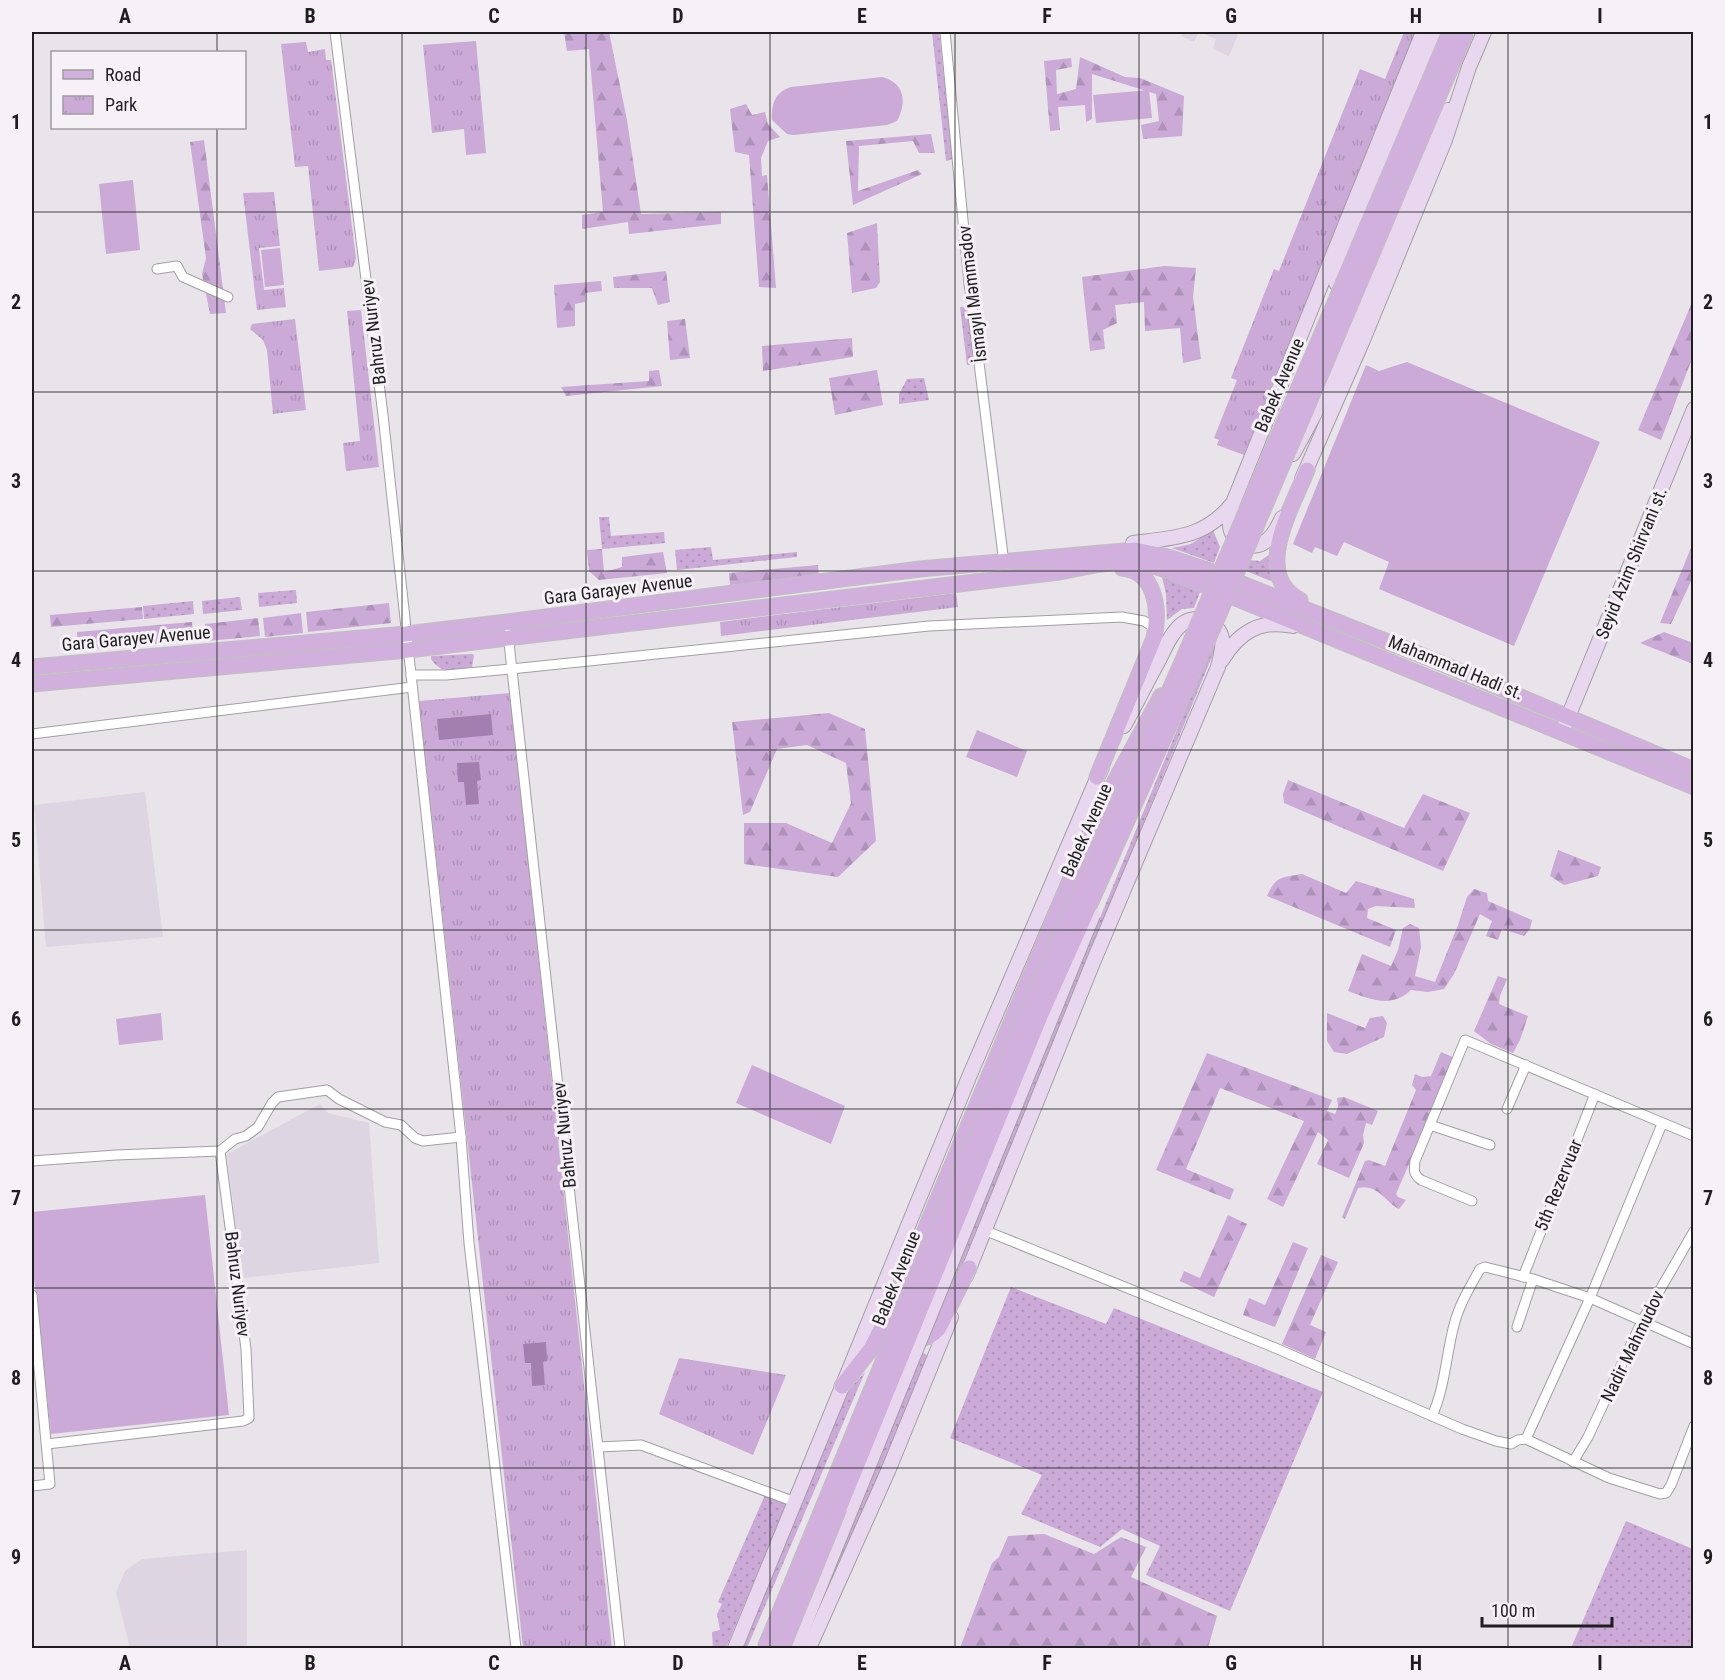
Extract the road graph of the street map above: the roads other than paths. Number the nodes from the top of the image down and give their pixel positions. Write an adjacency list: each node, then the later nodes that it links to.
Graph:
1 (335, 32): 26 (street, Bahruz Nuriyev)
2 (945, 32): 17 (street, İsmayıl Məmmədov)
3 (1423, 32): 14 (main road, Babek Avenue)
4 (1437, 32): 13 (main road, bridge)
5 (1450, 32): 13 (main road, Babek Avenue, bridge)
6 (1466, 32): 13 (main road, Babek Avenue, bridge)
7 (1484, 32): 8 (main road)
8 (1469, 67): 12 (main road); 13 (main road, bridge)
9 (157, 269): 10 (street)
10 (228, 297)
11 (1694, 409): 37 (main road, Seyid Azim Shirvani st.)
12 (1307, 470): 14 (main road); 22 (main road)
13 (1260, 497): 29 (main road, Babek Avenue, bridge); 38 (main road, Babek Avenue, bridge)
14 (1233, 503): 15 (main road)
15 (1133, 543): 16 (main road); 22 (main road)
16 (1087, 548): 17 (street); 18 (main road)
17 (1003, 555): 19 (street)
18 (1043, 558): 19 (main road, Gara Garayev Avenue); 21 (main road, Gara Garayev Avenue)
19 (969, 565): 23 (main road, Gara Garayev Avenue)
20 (1059, 572): 21 (main road, Gara Garayev Avenue); 24 (main road); 27 (main road, Gara Garayev Avenue)
21 (1205, 577): 25 (main road, Mahammad Hadi st.); 30 (main road, Mahammad Hadi st.)
22 (1303, 602): 30 (main road)
23 (507, 622): 26 (main road, Gara Garayev Avenue); 27 (street, Bahruz Nuriyev)
24 (1156, 629): 33 (street); 42 (main road)
25 (1321, 632): 32 (main road); 39 (main road, Mahammad Hadi st.)
26 (406, 634): 28 (street); 31 (main road, Gara Garayev Avenue)
27 (508, 638): 28 (main road, Gara Garayev Avenue); 33 (street, Bahruz Nuriyev)
28 (408, 650): 34 (street); 35 (main road, Gara Garayev Avenue)
29 (1183, 660): 61 (main road, bridge); 77 (main road, Babek Avenue, bridge)
30 (1433, 660): 37 (main road, Mahammad Hadi st.)
31 (32, 667)
32 (1218, 667): 42 (main road, Babek Avenue); 55 (main road)
33 (511, 669): 34 (street); 70 (street, Bahruz Nuriyev)
34 (411, 675): 36 (street)
35 (32, 684)
36 (412, 687): 40 (street); 50 (street)
37 (1568, 717): 39 (main road, Seyid Azim Shirvani st.); 41 (main road, Mahammad Hadi st.)
38 (1168, 732): 78 (main road, Babek Avenue, bridge); 79 (main road, bridge)
39 (1562, 732): 43 (main road, Mahammad Hadi st.)
40 (32, 734)
41 (1694, 770)
42 (1097, 777): 65 (main road, Babek Avenue)
43 (1694, 787)
44 (1526, 1065): 45 (street); 46 (street); 48 (street)
45 (1595, 1094): 47 (street); 58 (street, 5th Rezervuar)
46 (1507, 1110)
47 (1662, 1124): 49 (street); 60 (street)
48 (1430, 1125): 51 (street); 54 (street)
49 (1694, 1136)
50 (461, 1137): 52 (street); 74 (street)
51 (1491, 1145)
52 (220, 1151): 53 (street); 69 (street, Bəhruz Nuriyev)
53 (32, 1161)
54 (1472, 1201)
55 (984, 1230): 57 (main road); 66 (street)
56 (1694, 1231): 62 (street, Nadir Mahmudov)
57 (969, 1268): 61 (main road); 80 (main road)
58 (1528, 1278): 60 (street); 63 (street, 5th Rezervuar); 66 (street)
59 (32, 1295): 69 (street)
60 (1590, 1298): 62 (street); 68 (street)
61 (896, 1300): 65 (main road)
62 (1642, 1320): 64 (street); 71 (street, Nadir Mahmudov)
63 (1517, 1327)
64 (1694, 1344)
65 (842, 1386): 73 (main road, Babek Avenue)
66 (1432, 1416): 68 (street)
67 (1694, 1426): 71 (street)
68 (1526, 1439): 71 (street)
69 (47, 1444): 72 (street)
70 (599, 1448): 73 (street); 75 (street, Bahruz Nuriyev)
71 (1573, 1462)
72 (32, 1486)
73 (795, 1502): 76 (main road, Babek Avenue)
74 (516, 1648)
75 (620, 1648)
76 (735, 1648)
77 (765, 1648)
78 (782, 1648)
79 (795, 1648)
80 (809, 1648)

